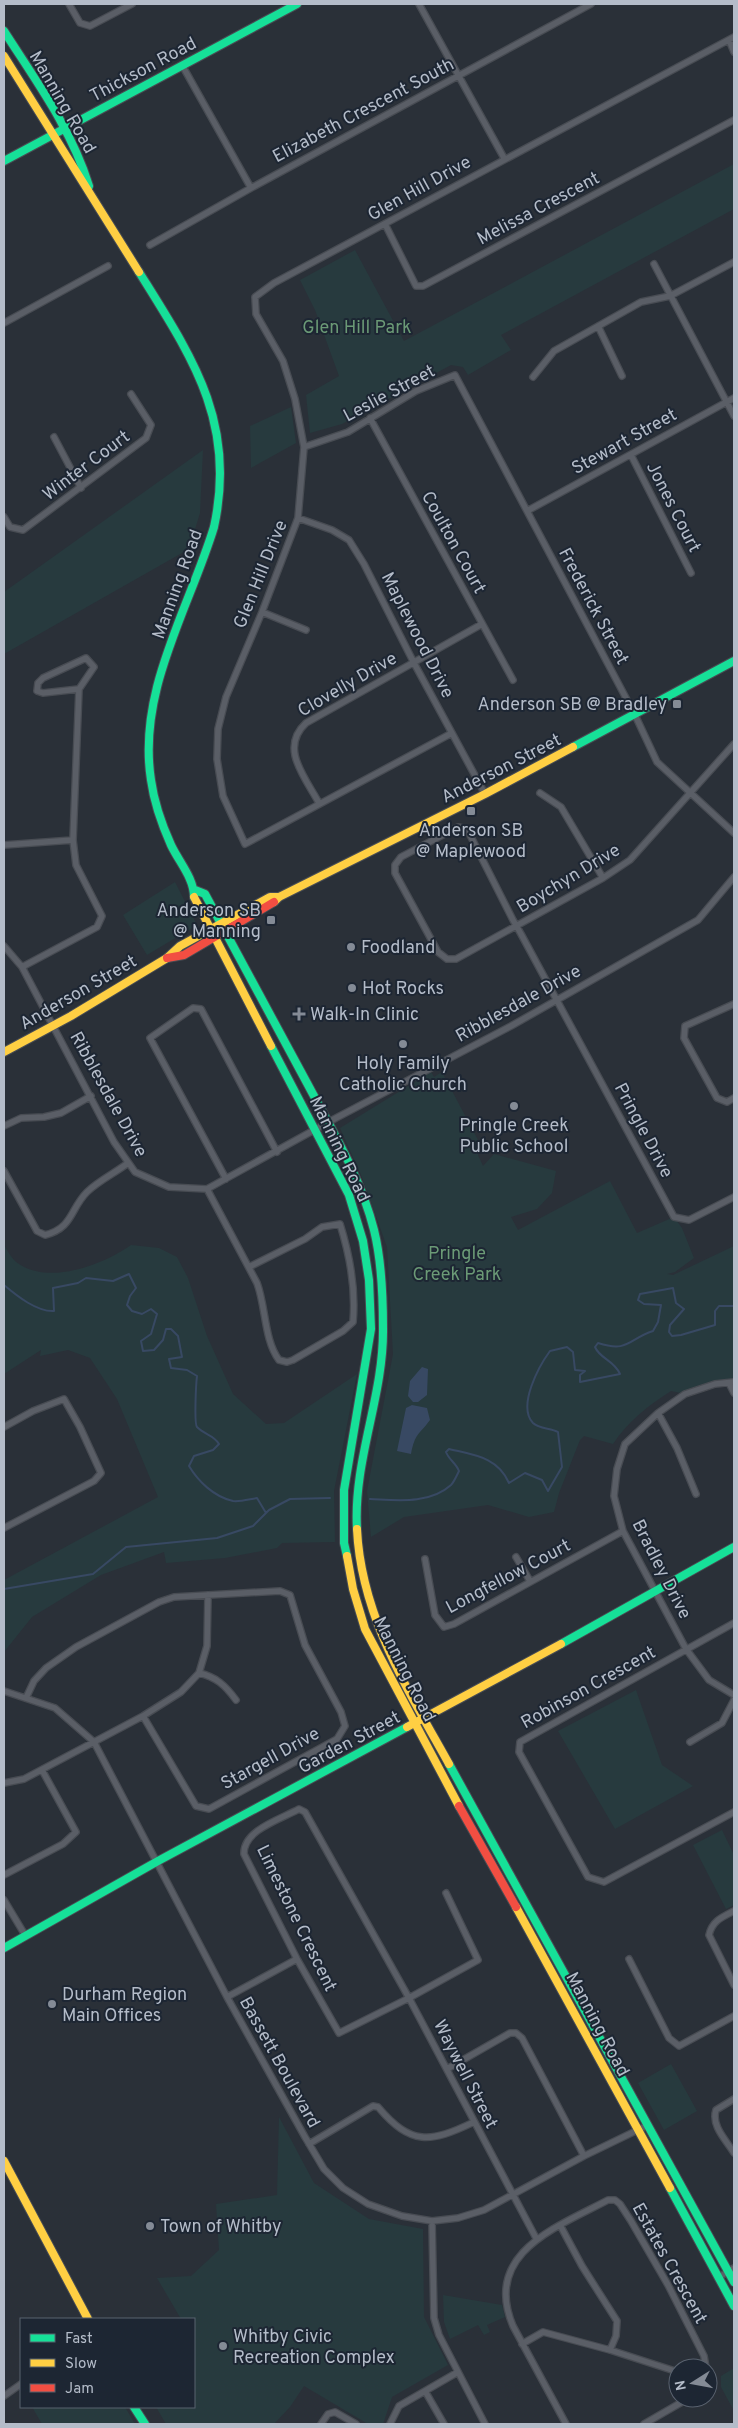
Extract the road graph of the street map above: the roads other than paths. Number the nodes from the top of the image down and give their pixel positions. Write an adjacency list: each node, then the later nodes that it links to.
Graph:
1 (69, 4): 2 (street)
2 (132, 4)
3 (297, 4): 10 (main road, Thickson Road)
4 (419, 4): 11 (street)
5 (591, 4): 11 (street, Elizabeth Crescent South)
6 (4, 31): 13 (main road, Manning Road)
7 (731, 38): 8 (street); 15 (street, Glen Hill Drive)
8 (734, 52)
9 (4, 56): 14 (main road, Manning Road)
10 (182, 65): 13 (main road, Thickson Road); 17 (street)
11 (459, 76): 15 (street); 17 (street, Elizabeth Crescent South)
12 (734, 120): 19 (street, Melissa Crescent)
13 (64, 128): 14 (main road, Thickson Road); 18 (main road, Manning Road)
14 (54, 133): 16 (main road, Thickson Road); 18 (main road, Manning Road)
15 (504, 158): 19 (street, Glen Hill Drive)
16 (4, 161)
17 (251, 188): 20 (street, Elizabeth Crescent South)
18 (90, 191): 61 (main road, Manning Road)
19 (385, 224): 35 (street, Glen Hill Drive)
20 (150, 245)
21 (734, 262): 24 (street)
22 (654, 264): 24 (street)
23 (108, 266): 25 (street)
24 (670, 296): 26 (street); 31 (street)
25 (4, 323)
26 (598, 326): 27 (street); 28 (street)
27 (622, 376)
28 (533, 378)
29 (131, 394): 37 (street, Winter Court)
30 (734, 398): 31 (street, Stewart Street)
31 (727, 402): 32 (street); 36 (street, Stewart Street)
32 (734, 416)
33 (370, 418): 35 (street, Leslie Street); 38 (street, Leslie Street); 43 (street, Coulton Court)
34 (54, 437): 37 (street)
35 (304, 447): 40 (street, Glen Hill Drive)
36 (630, 455): 38 (street, Stewart Street); 41 (street, Jones Court)
37 (81, 488): 39 (street, Winter Court)
38 (527, 511): 49 (street, Frederick Street)
39 (4, 517)
40 (298, 518): 42 (street, Glen Hill Drive); 46 (street, Maplewood Drive)
41 (691, 573)
42 (262, 612): 44 (street); 55 (street, Glen Hill Drive)
43 (482, 624): 46 (street, Clovelly Drive); 47 (street, Coulton Court)
44 (306, 630)
45 (734, 661): 49 (main road, Anderson Street)
46 (414, 663): 50 (street, Maplewood Drive); 55 (street, Clovelly Drive)
47 (513, 680)
48 (78, 689): 48 (street); 57 (street)
49 (635, 715): 53 (street); 54 (main road, Anderson Street)
50 (452, 733): 54 (street, Maplewood Drive); 55 (street, Glen Hill Drive)
51 (734, 744): 53 (street, Boychyn Drive)
52 (540, 793): 60 (street)
53 (689, 793): 56 (street); 60 (street, Boychyn Drive)
54 (485, 794): 62 (main road, Anderson Street)
55 (319, 803)
56 (734, 833)
57 (73, 840): 58 (street); 70 (street)
58 (4, 846)
59 (734, 877): 71 (street, Ribblesdale Drive)
60 (602, 878): 64 (street, Boychyn Drive)
61 (195, 890): 63 (main road, Manning Road); 65 (main road, Manning Road)
62 (279, 897): 63 (main road, Anderson Street); 66 (main road, Anderson Street)
63 (220, 923): 65 (main road, Anderson Street); 66 (main road, Manning Road)
64 (517, 926): 64 (street); 71 (street, Boychyn Drive)
65 (209, 930): 67 (main road, Manning Road); 69 (main road, Anderson Street)
66 (224, 932): 67 (main road, Anderson Street); 77 (main road, Manning Road)
67 (214, 938): 69 (main road, Anderson Street); 79 (main road, Manning Road)
68 (4, 946): 70 (street, Ribblesdale Drive)
69 (167, 958): 73 (main road, Anderson Street)
70 (22, 967): 73 (street, Ribblesdale Drive)
71 (556, 999): 77 (street, Ribblesdale Drive); 85 (street, Pringle Drive)
72 (734, 1004): 76 (street)
73 (53, 1025): 74 (main road, Anderson Street); 75 (street, Ribblesdale Drive)
74 (4, 1052)
75 (91, 1096): 78 (street); 81 (street, Ribblesdale Drive)
76 (734, 1098)
77 (327, 1122): 79 (street, Ribblesdale Drive); 109 (main road, Manning Road)
78 (4, 1126)
79 (316, 1129): 80 (street, Ribblesdale Drive); 110 (main road, Manning Road)
80 (277, 1152): 83 (street, Ribblesdale Drive); 83 (street)
81 (128, 1164): 82 (street); 84 (street, Ribblesdale Drive)
82 (4, 1171)
83 (226, 1179): 84 (street, Ribblesdale Drive)
84 (207, 1189): 86 (street)
85 (734, 1197)
86 (249, 1267): 86 (street)
87 (732, 1382): 88 (street); 89 (street, Bradley Drive)
88 (734, 1393)
89 (658, 1413): 91 (street); 93 (street, Bradley Drive)
90 (4, 1426): 92 (street)
91 (696, 1494)
92 (4, 1528)
93 (623, 1531): 97 (street, Longfellow Court); 98 (street, Bradley Drive)
94 (734, 1547): 98 (main road, Garden Street)
95 (516, 1557): 97 (street)
96 (425, 1559): 97 (street, Longfellow Court)
97 (530, 1581)
98 (656, 1590): 101 (street, Bradley Drive); 109 (main road, Garden Street)
99 (208, 1595): 102 (street); 105 (street, Stargell Drive); 108 (street, Stargell Drive)
100 (734, 1623): 101 (street)
101 (686, 1649): 104 (street, Bradley Drive); 115 (street, Robinson Crescent)
102 (199, 1673): 106 (street); 108 (street)
103 (4, 1690): 105 (street, Bassett Boulevard)
104 (734, 1695)
105 (26, 1698): 111 (street, Bassett Boulevard)
106 (236, 1700)
107 (734, 1700): 112 (street)
108 (142, 1716): 111 (street)
109 (425, 1719): 110 (main road, Garden Street); 133 (main road, Manning Road)
110 (415, 1724): 116 (main road, Garden Street); 134 (main road, Manning Road)
111 (94, 1742): 113 (street); 116 (street, Bassett Boulevard)
112 (690, 1742)
113 (42, 1770): 114 (street); 117 (street)
114 (4, 1783)
115 (734, 1812)
116 (158, 1861): 122 (main road, Garden Street); 127 (street, Bassett Boulevard)
117 (4, 1875)
118 (446, 1893): 128 (street)
119 (4, 1900): 122 (street)
120 (734, 1911): 126 (street)
121 (367, 1923): 124 (street, Limestone Crescent); 128 (street, Waywell Street)
122 (25, 1935): 123 (main road, Garden Street)
123 (4, 1948)
124 (297, 1959): 127 (street); 128 (street, Limestone Crescent)
125 (629, 1959): 129 (street)
126 (734, 1985)
127 (228, 1997): 135 (street, Bassett Boulevard)
128 (409, 1998): 130 (street, Waywell Street)
129 (734, 2016)
130 (447, 2069): 132 (street, Waywell Street); 137 (street)
131 (734, 2099): 136 (street)
132 (474, 2122): 135 (street); 139 (street, Waywell Street)
133 (648, 2125): 134 (street, Bassett Boulevard); 143 (main road, Manning Road)
134 (638, 2130): 137 (street, Bassett Boulevard); 144 (main road, Manning Road)
135 (309, 2144): 140 (street, Bassett Boulevard)
136 (734, 2153)
137 (584, 2156): 139 (street, Bassett Boulevard)
138 (4, 2160): 147 (main road)
139 (513, 2195): 140 (street, Bassett Boulevard); 142 (street, Waywell Street)
140 (432, 2221): 152 (street)
141 (560, 2225): 142 (street, Estates Crescent); 149 (street); 150 (street, Estates Crescent)
142 (536, 2238): 148 (street, Estates Crescent)
143 (731, 2270): 144 (street); 145 (main road, Manning Road)
144 (719, 2277): 146 (main road, Manning Road)
145 (734, 2282)
146 (734, 2306)
147 (87, 2318)
148 (522, 2344): 149 (street); 164 (street, Estates Crescent)
149 (610, 2350): 151 (street)
150 (704, 2358)
151 (668, 2369)
152 (458, 2372): 154 (street); 163 (street)
153 (20, 2385): 155 (street)
154 (425, 2391): 161 (street); 162 (street)
155 (4, 2396)
156 (135, 2408): 158 (main road)
157 (672, 2408): 165 (street)
158 (145, 2424)
159 (321, 2424): 160 (street)
160 (356, 2424)
161 (390, 2424)
162 (444, 2424)
163 (485, 2424)
164 (565, 2424)
165 (644, 2424)

